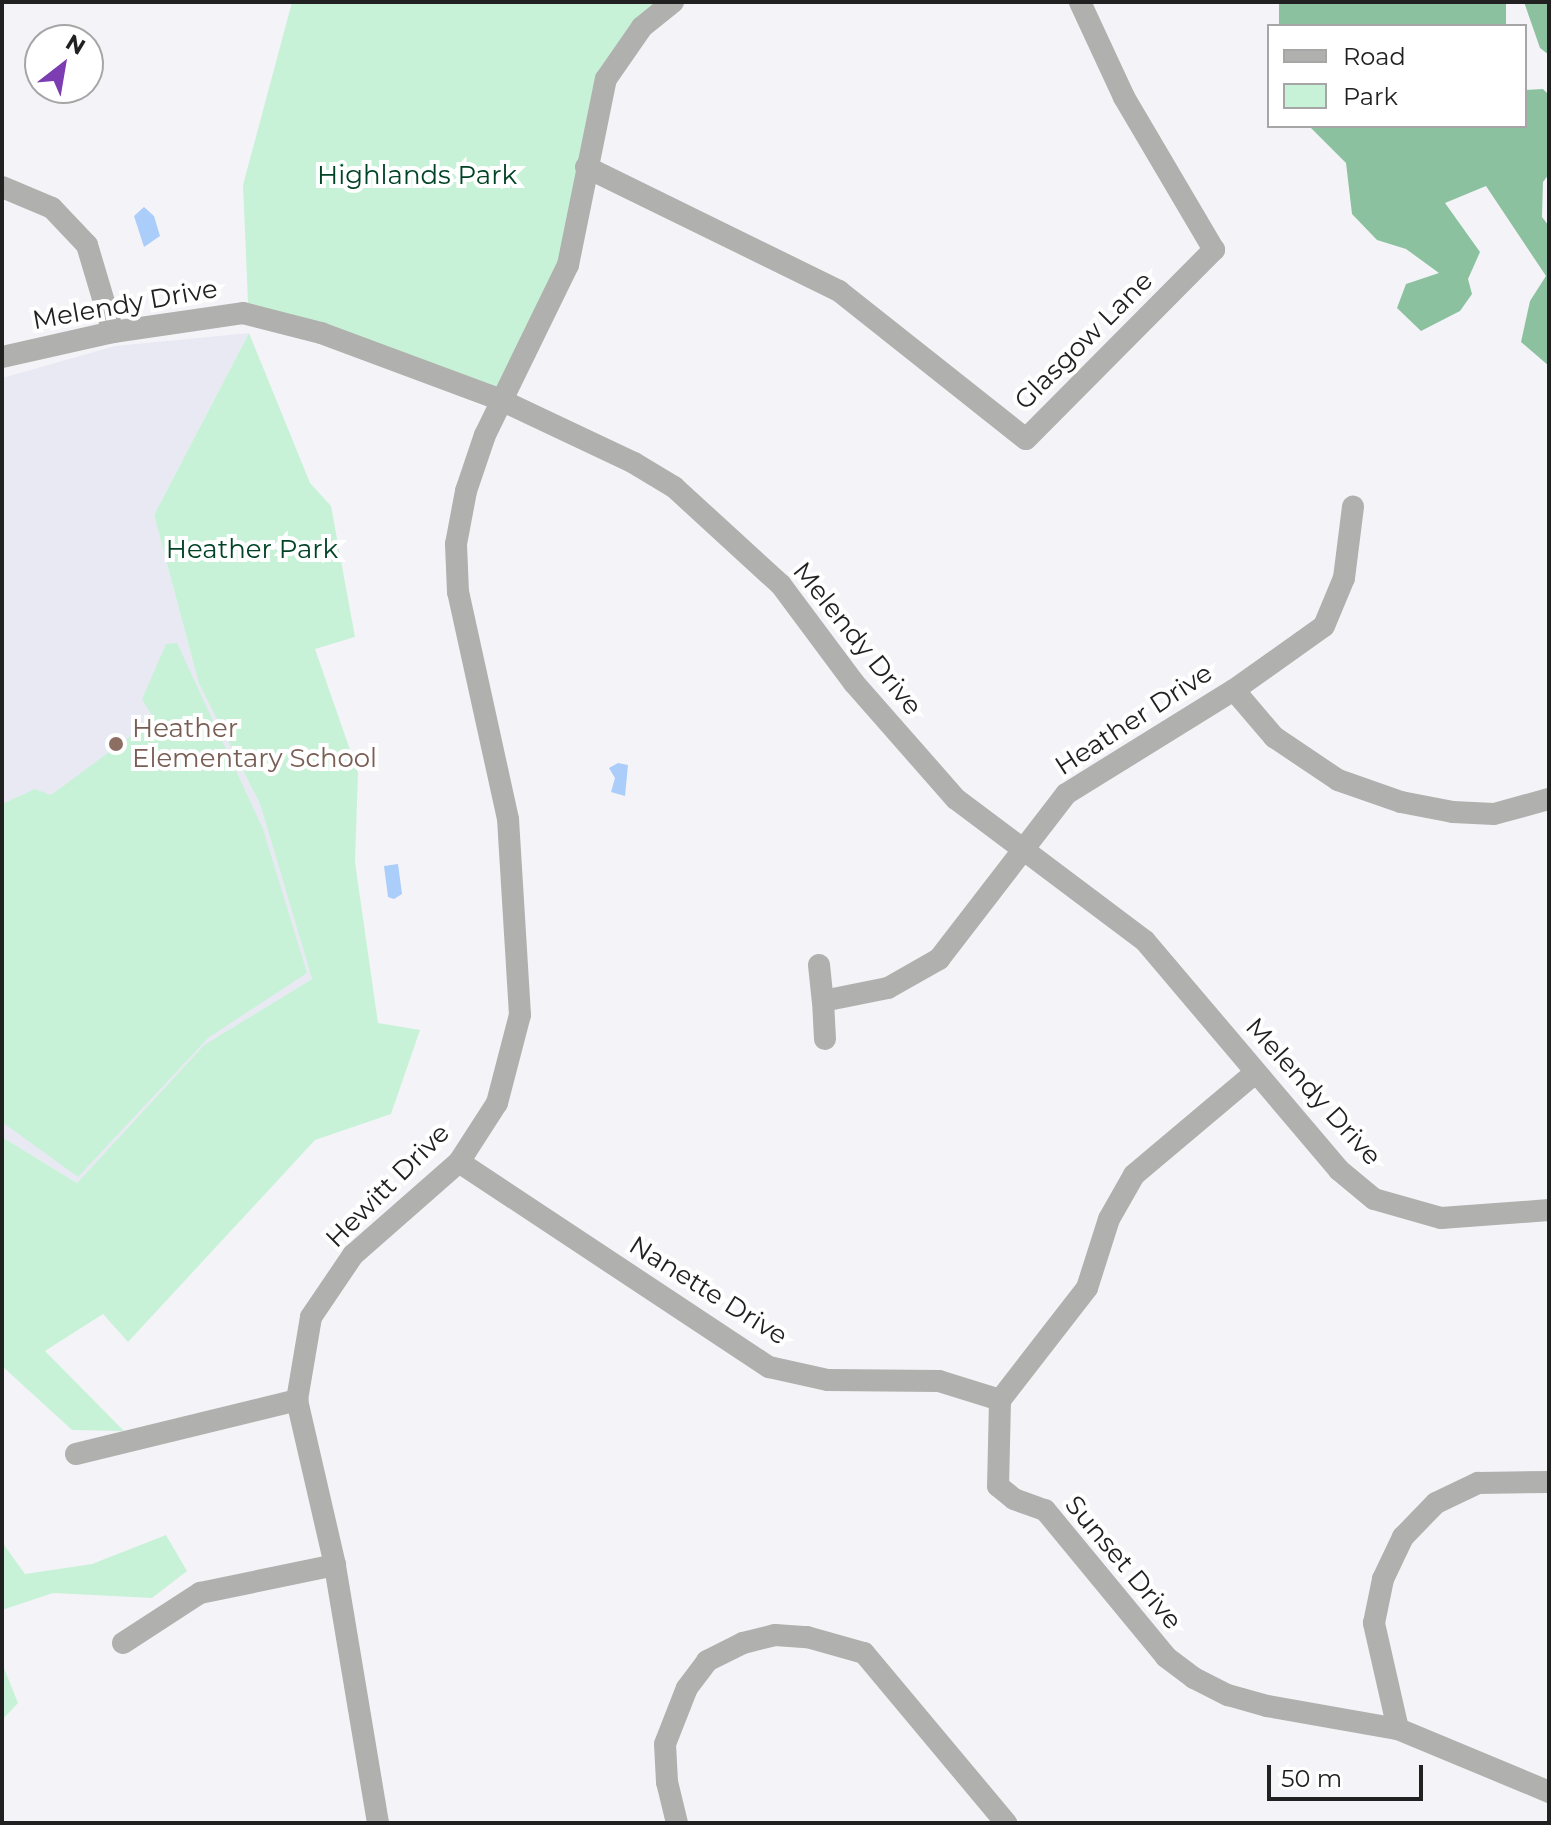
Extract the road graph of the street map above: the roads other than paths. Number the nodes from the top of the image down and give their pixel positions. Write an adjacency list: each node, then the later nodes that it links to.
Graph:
1 (673, 2): 3 (street, Hewitt Drive)
2 (1080, 2): 3 (street, Glasgow Lane)
3 (586, 167): 7 (street, Hewitt Drive)
4 (2, 187): 5 (street)
5 (113, 332): 6 (street, Melendy Drive); 7 (street, Melendy Drive)
6 (2, 357)
7 (501, 400): 11 (street, Melendy Drive); 16 (street, Hewitt Drive)
8 (1353, 507): 9 (street, Heather Drive)
9 (1234, 690): 10 (street); 11 (street, Heather Drive)
10 (1549, 799)
11 (1022, 849): 13 (street, Heather Drive); 15 (street, Melendy Drive)
12 (819, 965): 13 (street)
13 (823, 1001): 14 (street)
14 (825, 1039)
15 (1255, 1073): 17 (street, Melendy Drive); 19 (street)
16 (459, 1162): 18 (street, Hewitt Drive); 19 (street, Nanette Drive)
17 (1549, 1210)
18 (297, 1400): 20 (street); 22 (street, Hewitt Drive)
19 (1000, 1400): 24 (street, Sunset Drive)
20 (76, 1454)
21 (1549, 1482): 24 (street)
22 (335, 1565): 23 (street); 26 (street, Hewitt Drive)
23 (123, 1643)
24 (1398, 1729): 25 (street, Sunset Drive)
25 (1549, 1792)
26 (378, 1823)
27 (677, 1823): 28 (street)
28 (1006, 1823)

